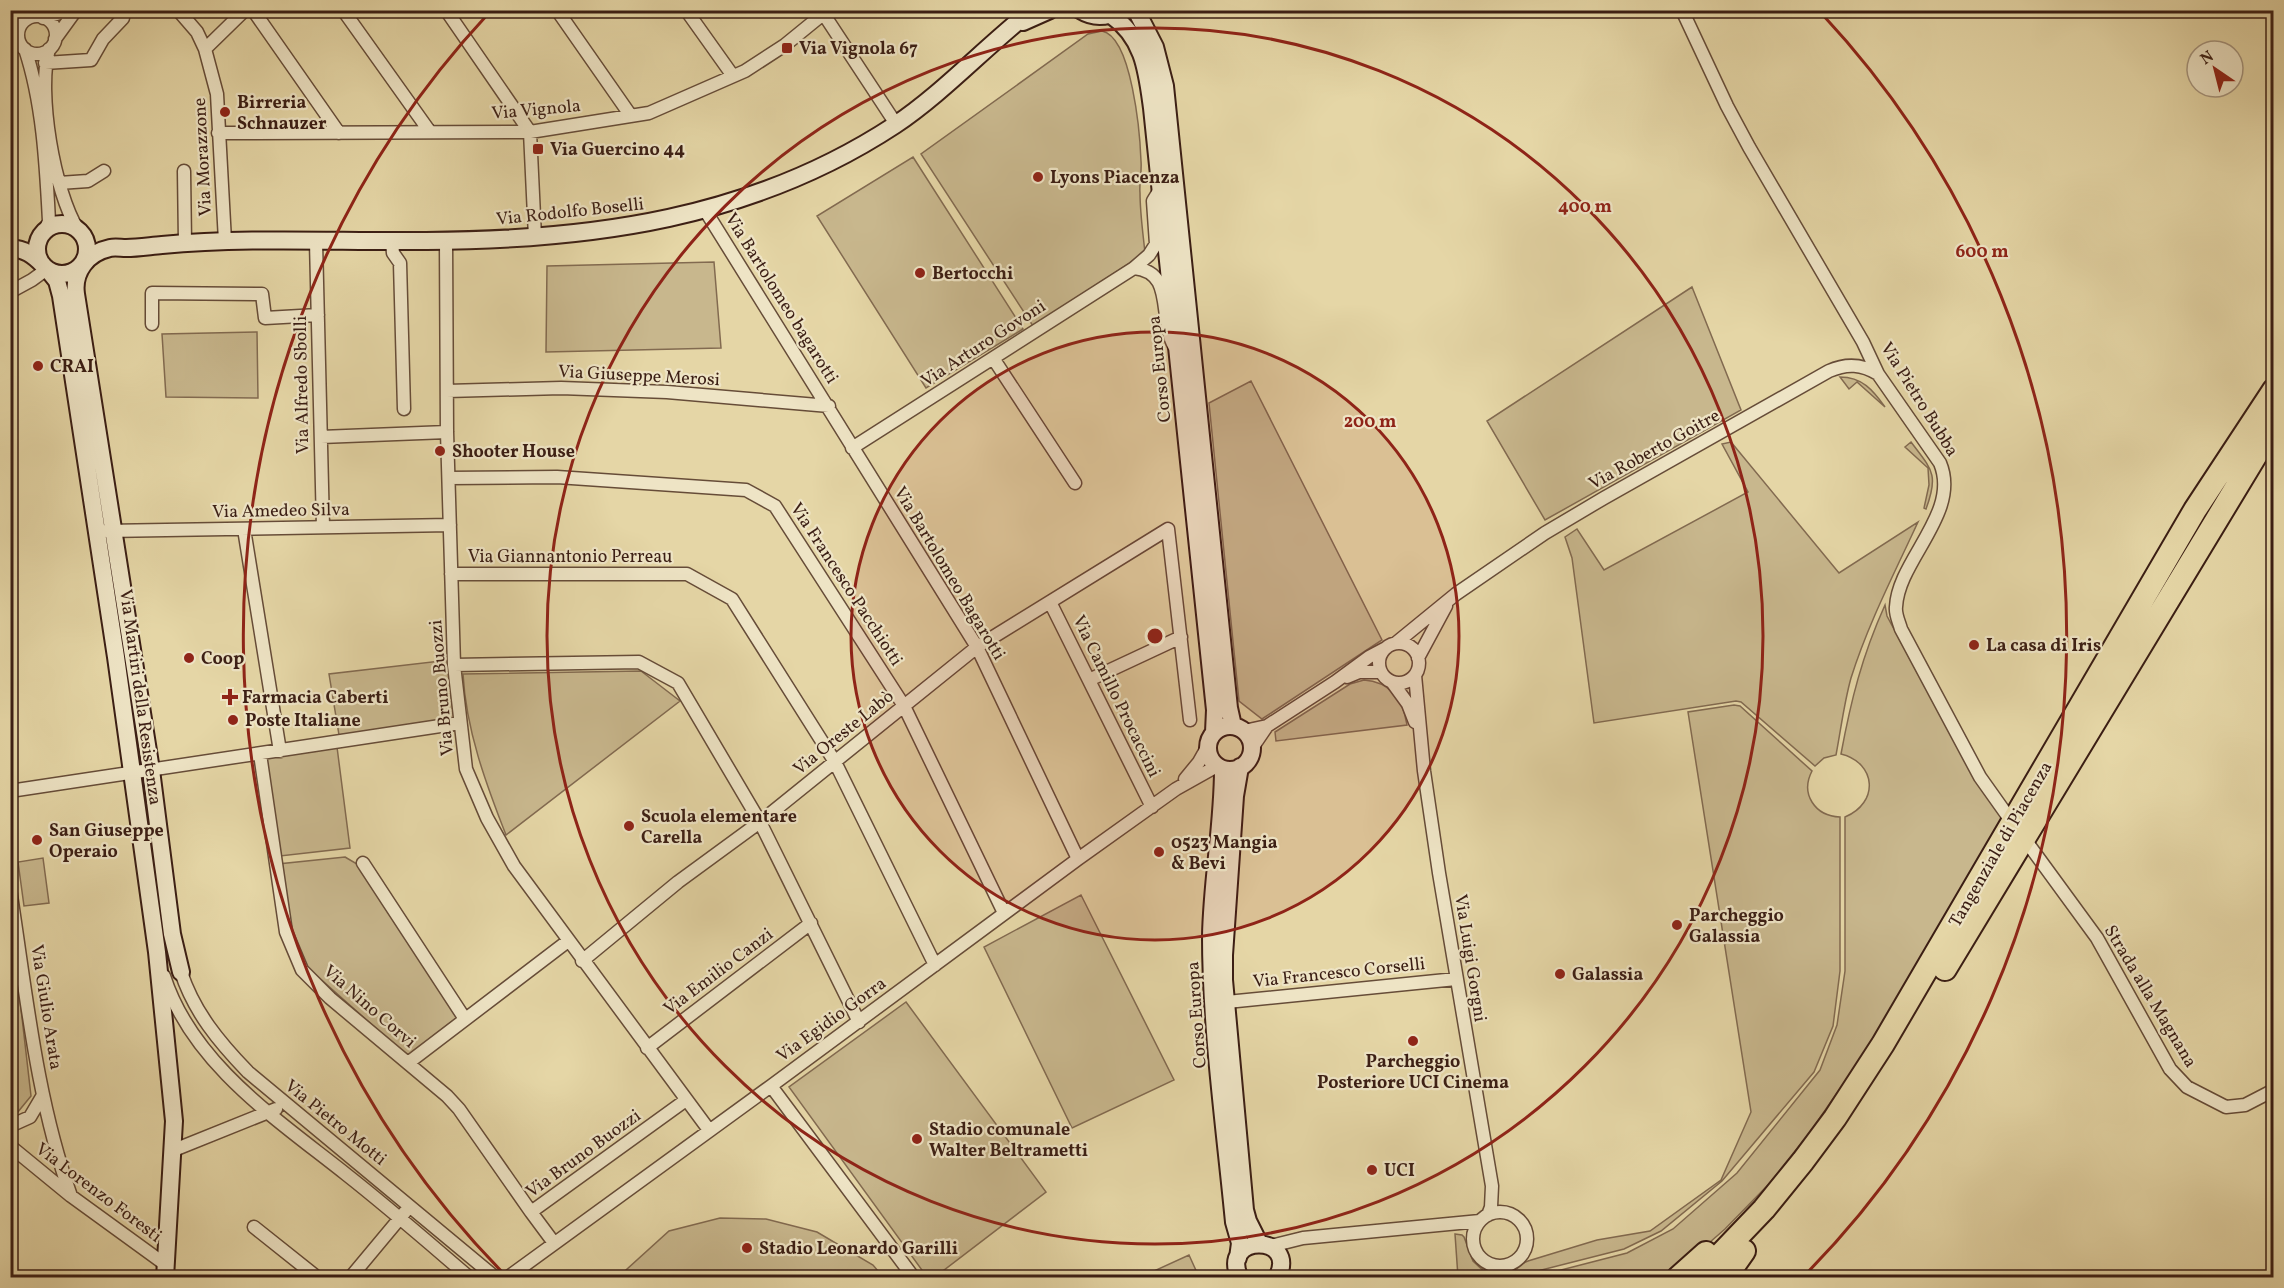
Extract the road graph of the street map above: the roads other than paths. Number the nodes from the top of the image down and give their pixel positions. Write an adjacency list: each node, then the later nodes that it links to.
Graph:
1 (12, 10): 19 (street)
2 (70, 10): 19 (street)
3 (76, 10): 23 (street)
4 (178, 10): 25 (street, Via Morazzone)
5 (246, 10): 25 (street)
6 (253, 10): 33 (street)
7 (343, 10): 30 (street)
8 (557, 10): 28 (street)
9 (686, 10): 27 (street)
10 (1032, 10): 21 (street, Via Rodolfo Boselli)
11 (1050, 10): 21 (street, Via Rodolfo Boselli)
12 (1080, 10): 17 (street)
13 (1136, 10): 91 (street, Corso Europa)
14 (1682, 10): 57 (street, Via Pietro Bubba)
15 (451, 12): 31 (street)
16 (824, 12): 27 (street, Via Vignola); 29 (street)
17 (1116, 13): 37 (street, Corso Europa)
18 (10, 16): 22 (street)
19 (39, 17): 22 (street); 23 (street)
20 (123, 18): 26 (street)
21 (1014, 26): 29 (street, Via Rodolfo Boselli)
22 (18, 34): 24 (street)
23 (52, 44): 24 (street); 26 (street)
24 (25, 49): 40 (street)
25 (206, 49): 32 (street, Via Morazzone)
26 (45, 63): 36 (street)
27 (733, 76): 28 (street, Via Vignola)
28 (631, 117): 31 (street, Via Vignola)
29 (896, 124): 38 (street, Via Rodolfo Boselli)
30 (430, 132): 31 (street, Via Vignola); 33 (street, Via Vignola)
31 (530, 132): 41 (street)
32 (218, 133): 33 (street, Via Vignola); 42 (street, Via Morazzone)
33 (339, 133)
34 (104, 171): 36 (street)
35 (184, 171): 46 (street)
36 (58, 183): 39 (street)
37 (1161, 188): 51 (street, Via Arturo Govoni); 55 (street, Corso Europa)
38 (705, 210): 41 (street, Via Rodolfo Boselli); 60 (street, Via Bartolomeo bagarotti)
39 (80, 232): 40 (street); 47 (street); 49 (street)
40 (44, 233): 48 (street); 50 (street)
41 (535, 237): 43 (street, Via Rodolfo Boselli)
42 (225, 241): 44 (street, Via Rodolfo Boselli); 46 (street, Via Rodolfo Boselli)
43 (446, 241): 45 (street, Via Rodolfo Boselli); 59 (street, Via Bruno Buozzi)
44 (316, 242): 45 (street, Via Rodolfo Boselli); 53 (street, Via Alfredo Sbolli)
45 (392, 242): 61 (street)
46 (186, 243): 47 (street, Via Rodolfo Boselli)
47 (110, 248): 49 (street, Via Rodolfo Boselli)
48 (15, 249): 50 (street)
49 (83, 264): 50 (street); 62 (street, Via Martiri della Resistenza)
50 (46, 268): 52 (street); 62 (street, Via Martiri della Resistenza)
51 (1134, 268): 55 (street); 56 (street, Via Arturo Govoni)
52 (10, 292)
53 (318, 315): 54 (street); 65 (street, Via Alfredo Sbolli)
54 (152, 324)
55 (1177, 353): 93 (street, Corso Europa)
56 (993, 358): 66 (street, Via Arturo Govoni); 68 (street)
57 (1878, 374): 75 (street, Via Roberto Goitre); 104 (street, Via Pietro Bubba)
58 (2274, 390): 133 (highway, Tangenziale di Piacenza)
59 (447, 391): 60 (street, Via Giuseppe Merosi); 64 (street, Via Bruno Buozzi)
60 (829, 406): 66 (street, Via Bartolomeo Bagarotti)
61 (404, 408)
62 (88, 424): 72 (street, Via Martiri della Resistenza); 73 (street, Via Martiri della Resistenza)
63 (2274, 425): 147 (highway, Tangenziale di Piacenza)
64 (447, 432): 65 (street); 67 (street, Via Bruno Buozzi)
65 (321, 437): 70 (street, Via Alfredo Sbolli)
66 (852, 448): 79 (street, Via Bartolomeo Bagarotti)
67 (448, 478): 69 (street, Via Bruno Buozzi); 87 (street, Via Francesco Pacchiotti)
68 (1075, 483)
69 (450, 525): 70 (street, Via Amedeo Silva); 74 (street, Via Bruno Buozzi)
70 (323, 527): 71 (street, Via Amedeo Silva)
71 (244, 529): 72 (street, Via Amedeo Silva); 95 (street)
72 (114, 531): 73 (street, Via Amedeo Silva); 99 (street, Via Martiri della Resistenza)
73 (96, 532): 100 (street, Via Martiri della Resistenza)
74 (451, 574): 81 (street, Via Bruno Buozzi); 97 (street, Via Giannantonio Perreau)
75 (1456, 594): 78 (street, Via Roberto Goitre); 80 (street, Via Roberto Goitre)
76 (1050, 602): 77 (street, Via Oreste Labò); 79 (street, Via Oreste Labò); 84 (street, Via Camillo Procaccini)
77 (1181, 637): 84 (street); 88 (street)
78 (1391, 646): 80 (street); 82 (street); 85 (street, Via Roberto Goitre)
79 (977, 647): 87 (street, Via Oreste Labò); 107 (street, Via Bartolomeo Bagarotti)
80 (1418, 658): 83 (street)
81 (454, 665): 89 (street, Via Bruno Buozzi); 105 (street)
82 (1380, 672): 85 (street, Via Roberto Goitre); 86 (street)
83 (1415, 675): 86 (street); 92 (street, Via Luigi Gorgni)
84 (1089, 680): 103 (street, Via Camillo Procaccini)
85 (1335, 682): 90 (street, Via Roberto Goitre)
86 (1392, 682): 92 (street, Via Luigi Gorgni)
87 (904, 706): 97 (street, Via Oreste Labò); 110 (street, Via Francesco Pacchiotti)
88 (1190, 720)
89 (460, 723): 95 (street); 112 (street, Via Bruno Buozzi)
90 (1267, 726): 91 (street, Via Roberto Goitre); 94 (street, Via Roberto Goitre)
91 (1239, 729): 93 (street); 94 (street, Corso Europa)
92 (1420, 734): 117 (street, Via Luigi Gorgni)
93 (1211, 739): 98 (street, Corso Europa); 101 (street, Via Egidio Gorra)
94 (1251, 748): 98 (street, Corso Europa)
95 (280, 751): 96 (street)
96 (260, 754): 99 (street); 122 (street, Via Nino Corvi)
97 (835, 762): 105 (street, Via Oreste Labò); 115 (street, Via Giannantonio Perreau)
98 (1226, 767): 101 (street, Via Egidio Gorra); 118 (street, Corso Europa); 149 (street, Corso Europa)
99 (151, 770): 100 (street); 116 (street, Via Martiri della Resistenza)
100 (132, 773): 102 (street); 113 (street, Via Martiri della Resistenza)
101 (1176, 789): 103 (street, Via Egidio Gorra)
102 (10, 791)
103 (1152, 807): 107 (street, Via Egidio Gorra)
104 (2007, 815)
105 (760, 822): 111 (street); 114 (street, Via Oreste Labò)
106 (2030, 844): 124 (street, Strada alla Magnana)
107 (1078, 860): 110 (street, Via Egidio Gorra)
108 (363, 863): 119 (street)
109 (10, 889): 125 (street, Via Giulio Arata)
110 (1004, 913): 115 (street, Via Egidio Gorra)
111 (811, 923): 120 (street); 121 (street, Via Emilio Canzi)
112 (568, 941): 114 (street, Via Bruno Buozzi); 119 (street)
113 (157, 952): 128 (street, Via Pietro Motti); 132 (street, Via Martiri della Resistenza)
114 (582, 961): 121 (street, Via Bruno Buozzi)
115 (935, 965): 120 (street, Via Egidio Gorra)
116 (181, 972): 127 (street, Via Pietro Motti)
117 (1456, 979): 118 (street, Via Francesco Corselli); 134 (street, Via Luigi Gorgni)
118 (1227, 1002): 146 (street, Corso Europa)
119 (465, 1019): 122 (street)
120 (859, 1022): 123 (street, Via Egidio Gorra)
121 (647, 1048): 126 (street, Via Bruno Buozzi)
122 (408, 1063): 137 (street, Via Nino Corvi)
123 (771, 1086): 130 (street, Via Egidio Gorra); 156 (street)
124 (2274, 1090)
125 (43, 1095): 129 (street, Via Giulio Arata); 135 (street, Via Giulio Arata)
126 (686, 1100): 130 (street, Via Bruno Buozzi); 137 (street, Via Bruno Buozzi)
127 (286, 1104): 128 (street); 136 (street, Via Pietro Motti)
128 (269, 1113): 132 (street, Via Pietro Motti); 139 (street, Via Pietro Motti)
129 (10, 1126)
130 (709, 1130): 145 (street, Via Egidio Gorra)
131 (10, 1146): 135 (street, Via Lorenzo Foresti)
132 (174, 1150): 148 (street, Via Martiri della Resistenza)
133 (1803, 1161): 157 (highway); 158 (highway, Tangenziale di Piacenza)
134 (1492, 1186): 138 (street, Via Luigi Gorgni); 140 (street, Via Luigi Gorgni)
135 (71, 1196): 148 (street, Via Lorenzo Foresti)
136 (411, 1206): 139 (street); 154 (street, Via Pietro Motti)
137 (531, 1212): 145 (street, Via Bruno Buozzi)
138 (1506, 1213): 140 (street); 143 (street)
139 (400, 1218): 152 (street); 153 (street, Via Pietro Motti)
140 (1484, 1218): 141 (street); 143 (street)
141 (1456, 1224): 143 (street); 144 (street)
142 (254, 1227): 151 (street)
143 (1473, 1236)
144 (1298, 1240): 146 (street); 150 (street)
145 (554, 1243): 155 (street, Via Egidio Gorra)
146 (1265, 1245): 149 (street); 150 (street, Corso Europa)
147 (1744, 1251): 159 (highway, Tangenziale di Piacenza); 160 (highway)
148 (165, 1271)
149 (1239, 1271)
150 (1279, 1271)
151 (318, 1278)
152 (350, 1278)
153 (470, 1278)
154 (496, 1278)
155 (507, 1278)
156 (914, 1278)
157 (1678, 1278)
158 (1698, 1278)
159 (1716, 1278)
160 (1725, 1278)

